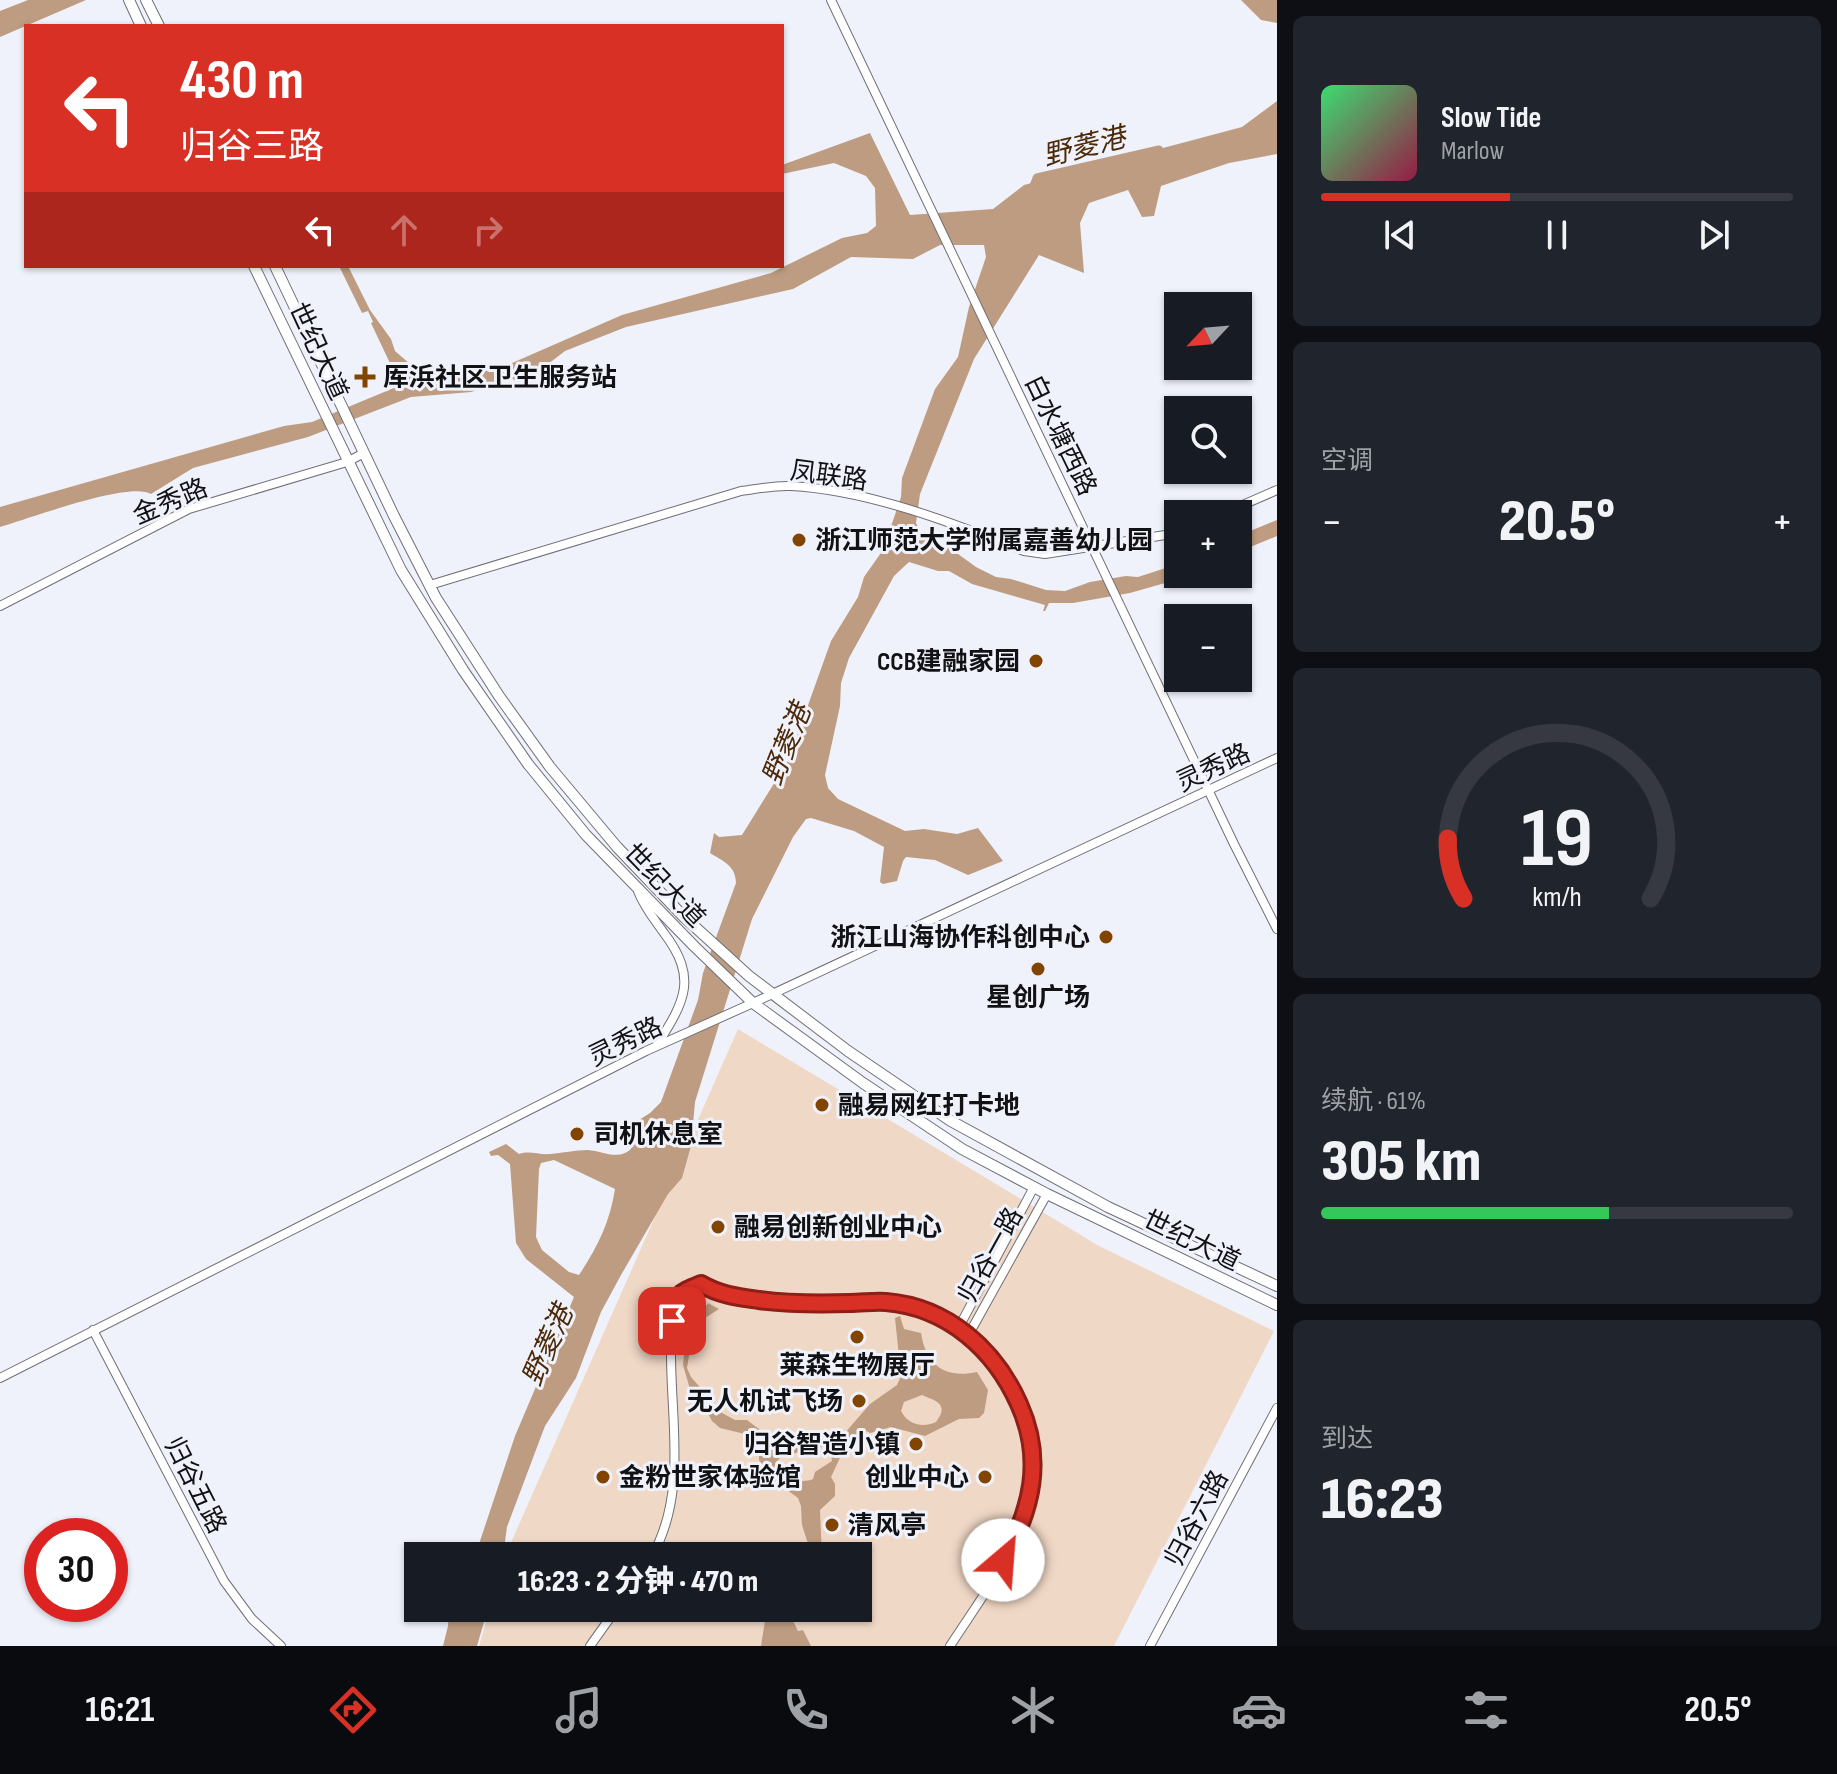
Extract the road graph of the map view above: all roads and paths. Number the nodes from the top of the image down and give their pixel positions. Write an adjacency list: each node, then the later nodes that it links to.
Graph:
1 (129, 0): 4 (main road)
2 (146, 0): 5 (main road)
3 (831, 0): 13 (street, 白水塘西路)
4 (140, 24)
5 (158, 24)
6 (255, 268): 9 (main road, 世纪大道)
7 (276, 268): 8 (main road, 世纪大道)
8 (364, 453): 9 (street, 金秀路); 14 (main road, 世纪大道)
9 (347, 462): 15 (street, 金秀路); 18 (main road, 世纪大道)
10 (1277, 490): 11 (street)
11 (1252, 501)
12 (1164, 535): 13 (street, 凤联路)
13 (1092, 546): 14 (street, 凤联路); 17 (street, 白水塘西路)
14 (430, 585): 20 (main road, 世纪大道)
15 (0, 606)
16 (1277, 758): 17 (street, 灵秀路)
17 (1209, 791): 19 (street, 白水塘西路); 20 (street, 灵秀路)
18 (636, 887): 21 (main road, 世纪大道); 22 (street)
19 (1277, 929)
20 (773, 994): 21 (street, 灵秀路); 25 (main road, 世纪大道)
21 (753, 1003): 22 (street, 灵秀路); 23 (main road, 世纪大道)
22 (656, 1046): 28 (street, 灵秀路)
23 (1034, 1187): 24 (main road, 世纪大道); 27 (street, 归谷一路)
24 (1047, 1194): 26 (main road, 世纪大道); 29 (street, 归谷一路)
25 (1277, 1286)
26 (1277, 1305)
27 (959, 1327): 29 (street); 32 (street)
28 (93, 1330): 30 (street, 灵秀路); 34 (street, 归谷五路)
29 (969, 1334): 36 (street)
30 (0, 1378)
31 (1277, 1408): 37 (street, 归谷六路)
32 (658, 1542)
33 (607, 1622): 35 (street)
34 (281, 1646)
35 (590, 1646)
36 (950, 1646)
37 (1150, 1646)

